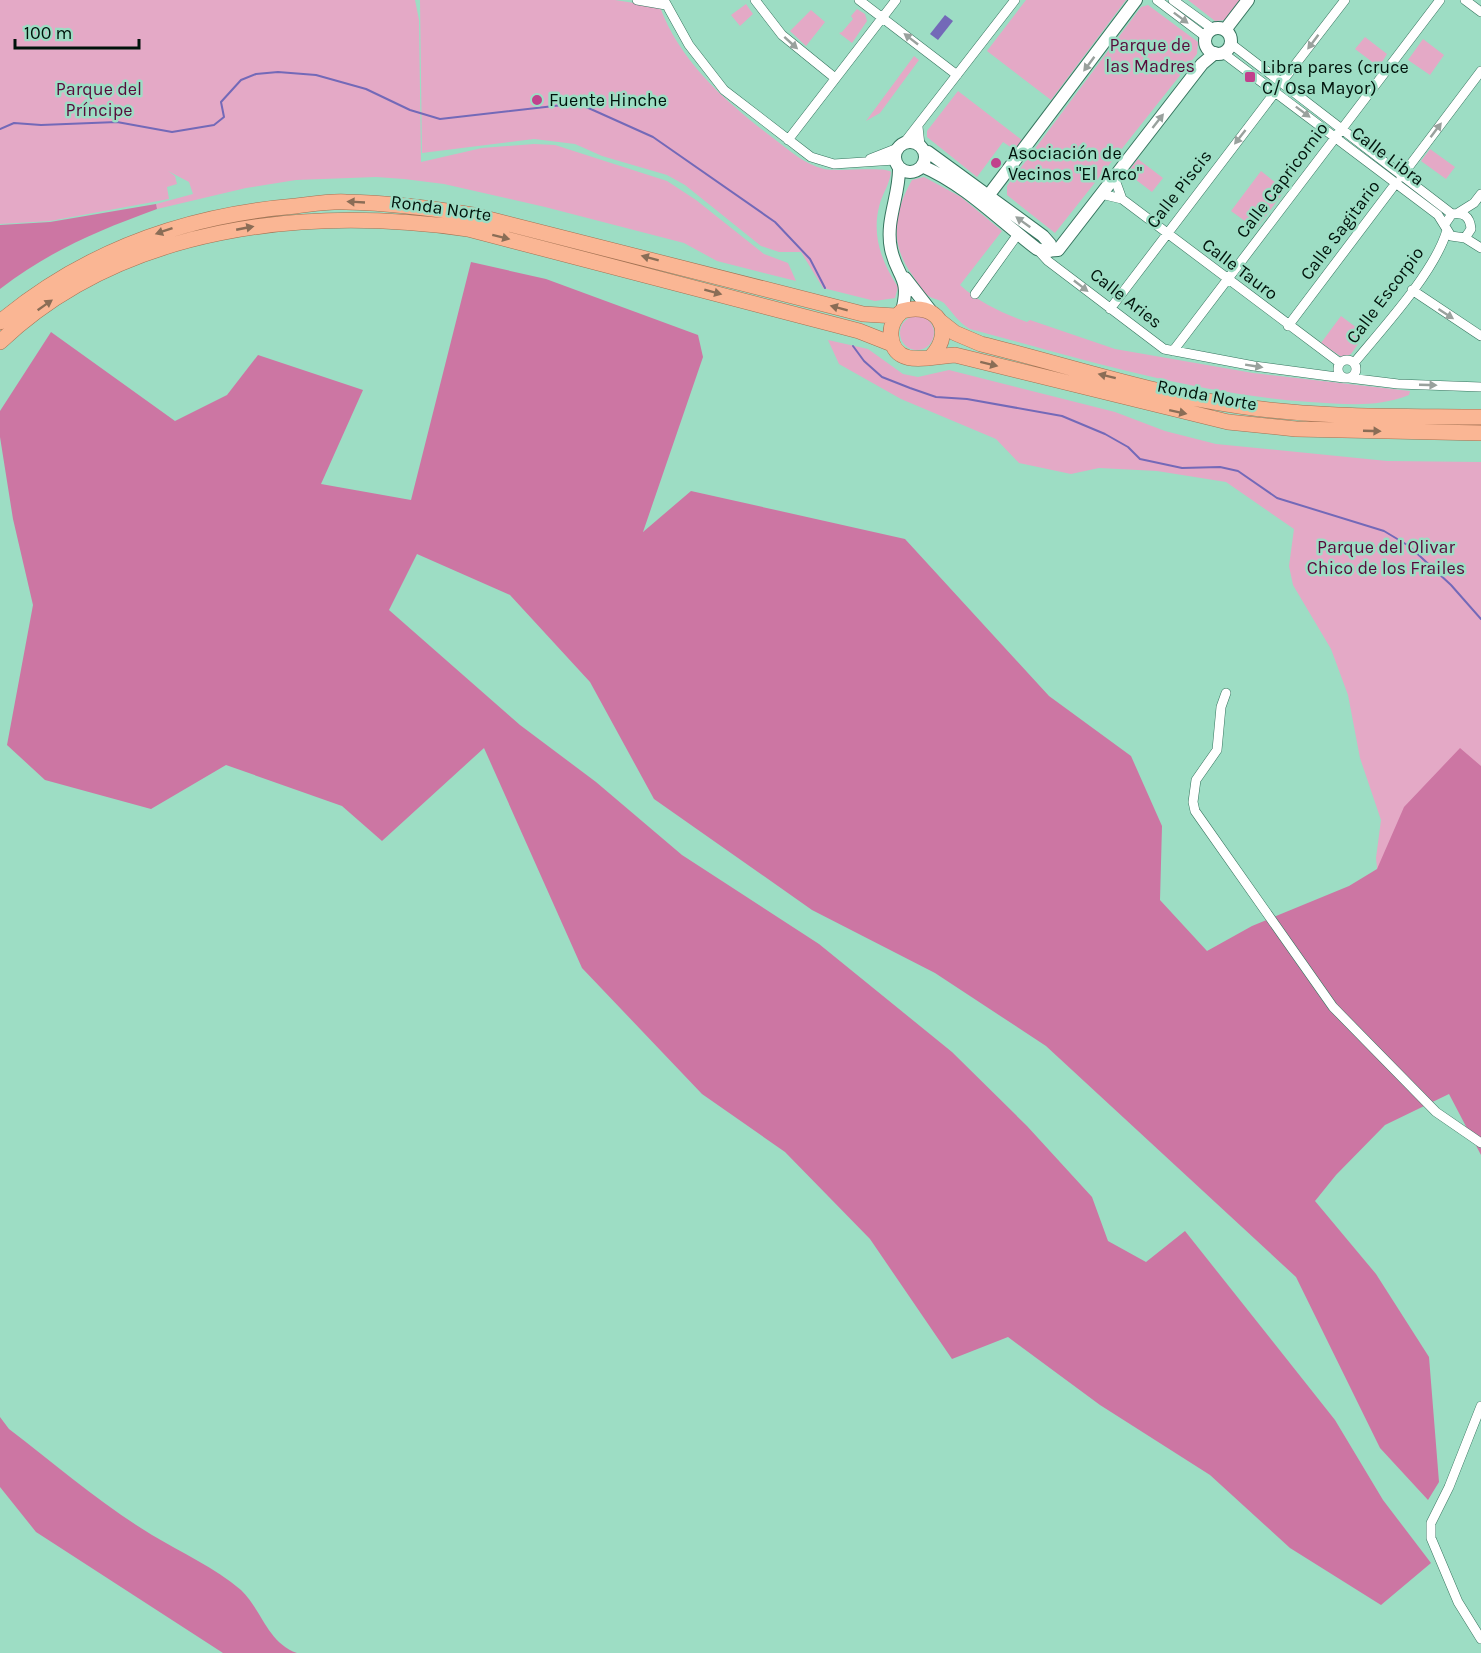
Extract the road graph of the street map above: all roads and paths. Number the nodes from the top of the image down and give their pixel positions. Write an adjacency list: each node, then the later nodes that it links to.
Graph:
1 (638, 0): 13 (street)
2 (755, 0): 21 (street, one-way to 21)
3 (859, 0): 16 (street)
4 (896, 0): 16 (street)
5 (1015, 0): 20 (street)
6 (1136, 0): 37 (main road, one-way to 37)
7 (1157, 0): 17 (street, one-way to 17)
8 (1173, 0): 17 (street)
9 (1248, 0): 17 (main road)
10 (1345, 0): 22 (street, Calle Piscis, one-way to 22)
11 (1440, 0): 24 (street, Calle Capricornio)
12 (1465, 0): 15 (street)
13 (651, 1): 14 (street)
14 (665, 2): 25 (street)
15 (1481, 12)
16 (882, 18): 20 (street, one-way to 16); 21 (street)
17 (1214, 32): 18 (main road); 18 (main road)
18 (1223, 50): 22 (street, Calle Libra); 31 (main road, one-way to 18)
19 (1481, 71): 32 (street, Calle Sagitario, one-way to 19)
20 (957, 75): 23 (street)
21 (835, 78): 25 (street)
22 (1278, 87): 24 (street, Calle Libra); 42 (street, Calle Piscis, one-way to 42)
23 (918, 127): 26 (street); 27 (street)
24 (1338, 133): 32 (street, Calle Libra); 50 (street, Calle Capricornio)
25 (788, 140): 28 (street)
26 (901, 145): 27 (main road); 28 (street); 29 (main road)
27 (922, 149): 30 (main road); 37 (main road, Calle Aries)
28 (862, 162): 29 (street)
29 (897, 164): 30 (main road, Calle Aries); 33 (main road)
30 (918, 169): 33 (main road); 37 (main road, Calle Aries)
31 (1114, 177): 34 (main road); 36 (street)
32 (1398, 180): 39 (street, Calle Libra); 41 (street, Calle Libra); 58 (street, Calle Sagitario)
33 (900, 185): 49 (main road)
34 (1101, 194): 36 (street, Calle Tauro); 48 (main road)
35 (1481, 194): 38 (street)
36 (1122, 199): 42 (street, Calle Tauro)
37 (986, 201): 43 (main road, Calle Aries); 48 (main road, Calle Aries, one-way to 37)
38 (1474, 203): 39 (street); 40 (street)
39 (1455, 213): 40 (street, Calle Libra); 41 (street)
40 (1471, 225): 44 (street); 45 (street)
41 (1446, 227): 45 (street, Calle Libra); 46 (street)
42 (1166, 233): 50 (street, Calle Tauro); 53 (street, Calle Piscis)
43 (1018, 234): 48 (main road, Calle Aries); 52 (street)
44 (1481, 235)
45 (1461, 238): 46 (street); 47 (street)
46 (1442, 247): 51 (street, Calle Escorpio)
47 (1481, 248)
48 (1043, 250): 53 (street, Calle Aries, one-way to 53)
49 (901, 272): 54 (main road); 55 (main road)
50 (1227, 280): 58 (street, Calle Tauro); 62 (street, Calle Capricornio)
51 (1412, 290): 59 (street, one-way to 59); 65 (street, Calle Escorpio)
52 (975, 294)
53 (1110, 309): 62 (street, Calle Aries)
54 (930, 310): 55 (highway, Ronda Norte); 57 (highway, Ronda Norte)
55 (899, 314): 56 (highway, Ronda Norte, one-way to 56); 61 (highway)
56 (0, 322)
57 (941, 322): 63 (highway); 68 (highway, Ronda Norte, one-way to 57)
58 (1288, 326): 64 (street, Calle Tauro)
59 (1481, 336)
60 (0, 342): 61 (highway, Ronda Norte, one-way to 61)
61 (892, 344): 63 (highway, Ronda Norte)
62 (1173, 351): 66 (street, Calle Aries, one-way to 66)
63 (932, 356): 69 (highway, Ronda Norte, one-way to 69)
64 (1340, 363): 65 (street); 66 (street)
65 (1354, 363): 66 (street)
66 (1346, 378): 67 (street, Calle Aries, one-way to 67)
67 (1481, 387)
68 (1481, 417)
69 (1481, 433)
70 (1226, 693): 71 (street)
71 (1481, 1143)
72 (1481, 1406): 73 (street)
73 (1481, 1639)

